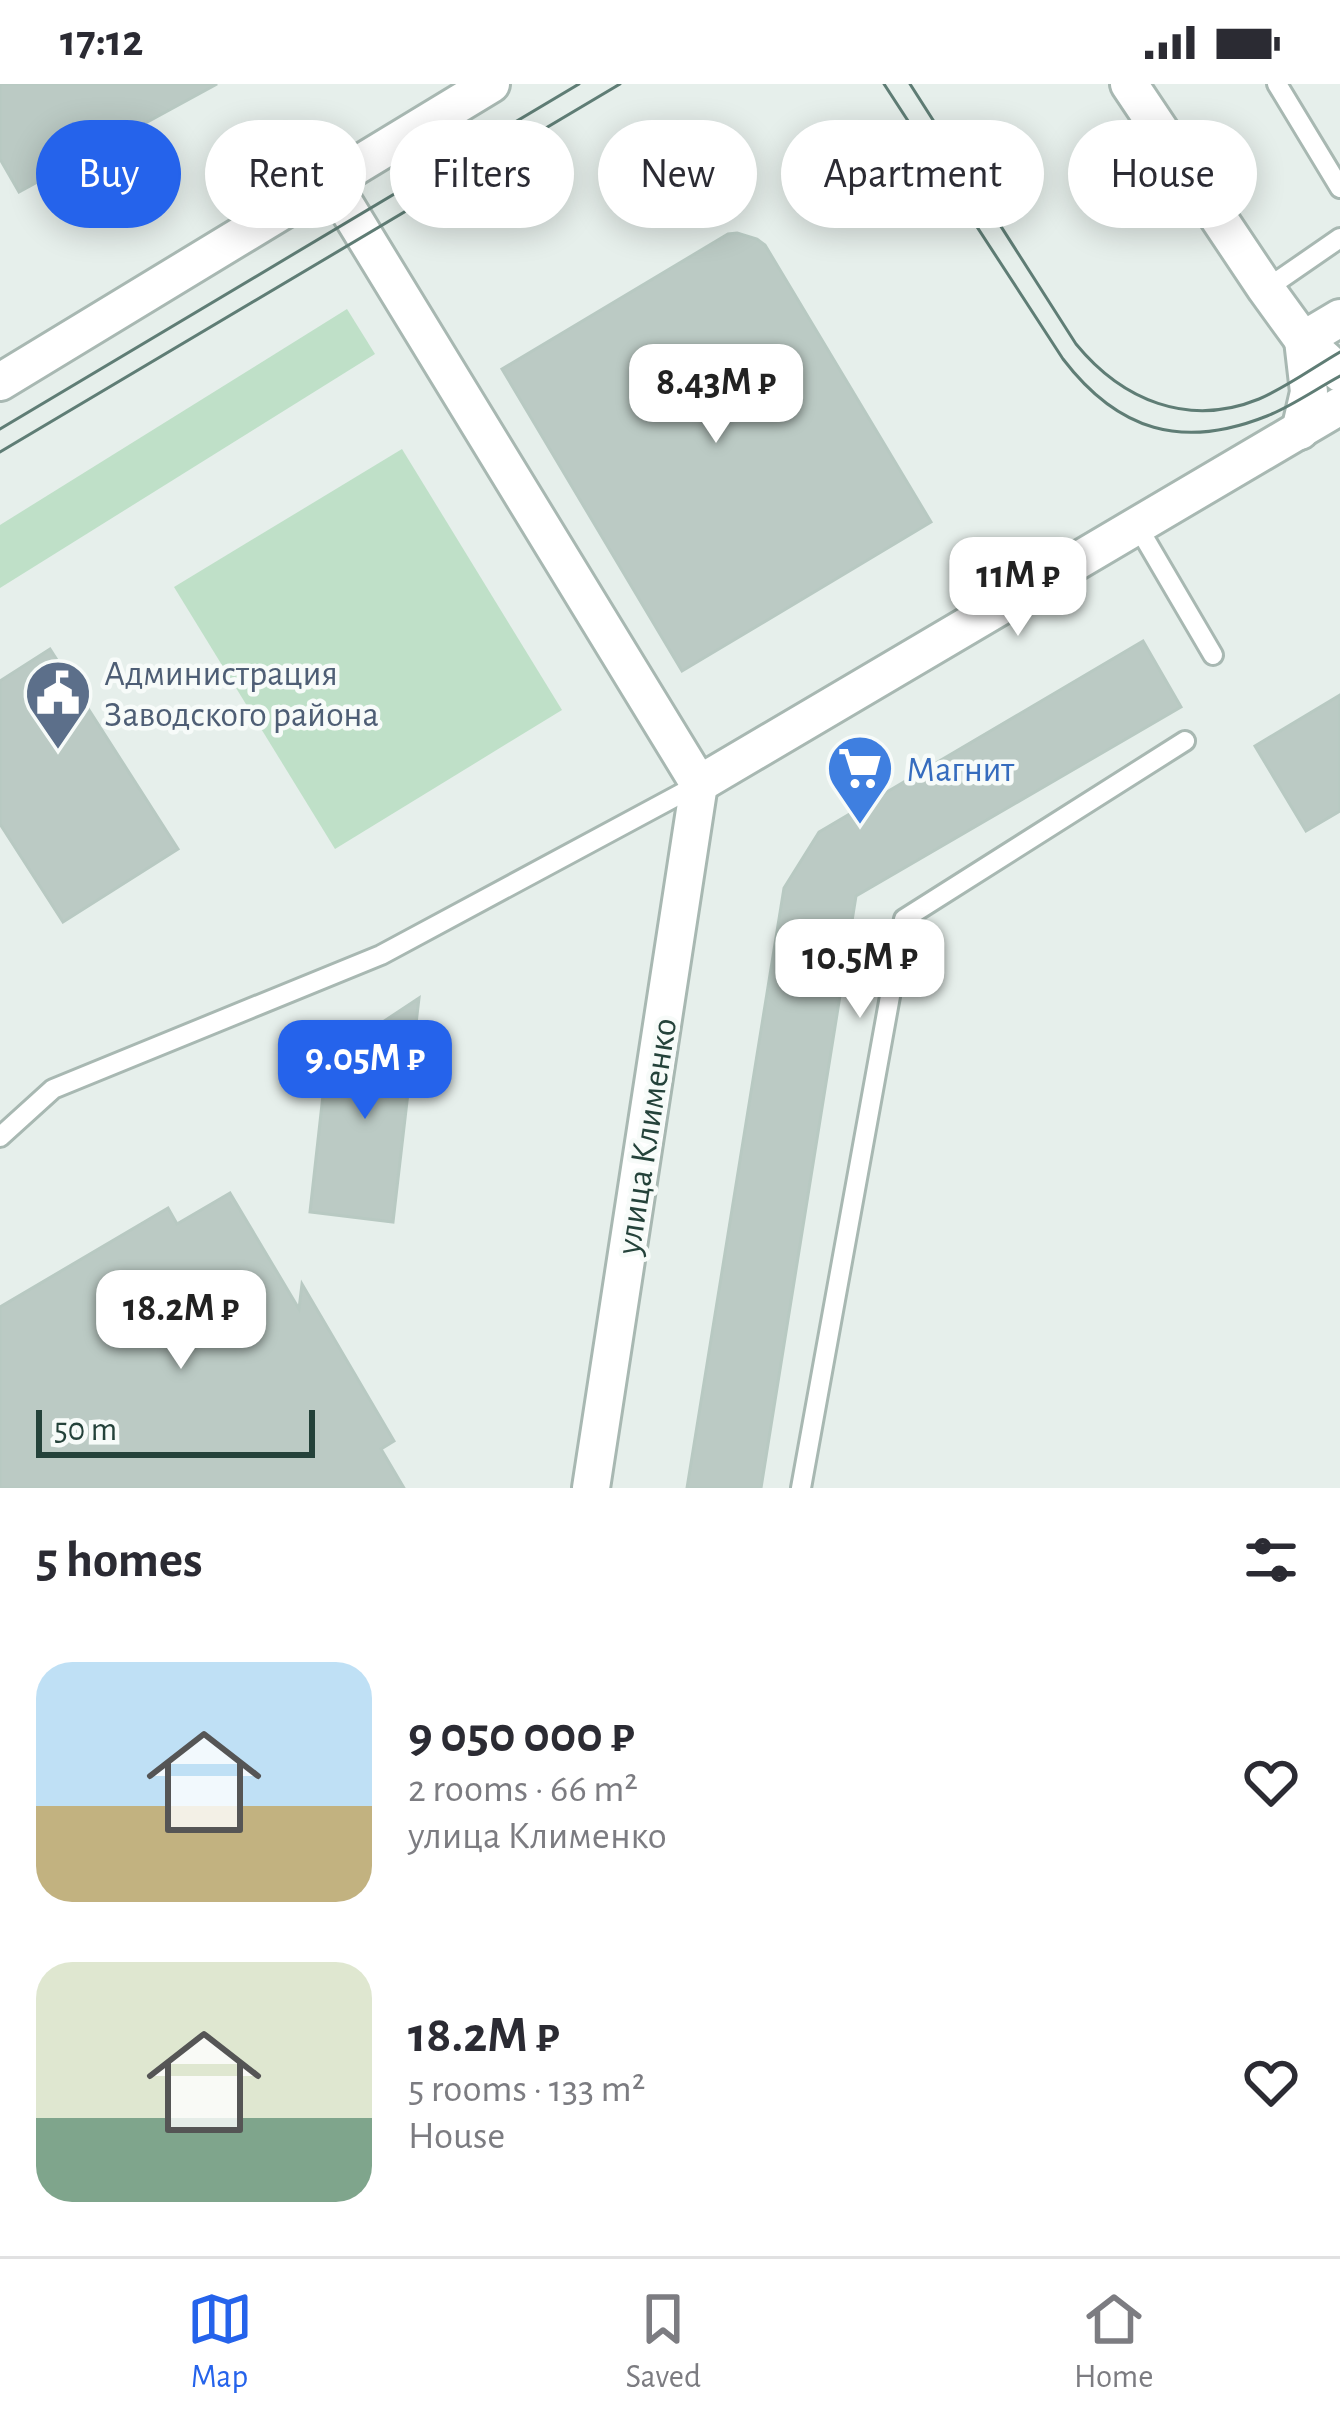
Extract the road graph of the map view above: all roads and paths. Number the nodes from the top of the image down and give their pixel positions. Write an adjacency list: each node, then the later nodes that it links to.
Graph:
1 (491, 84): 4 (street)
2 (1129, 84): 9 (street)
3 (1277, 84): 5 (lane)
4 (366, 162)
5 (1340, 188)
6 (257, 228): 13 (street)
7 (359, 228): 19 (street)
8 (1340, 238): 9 (lane)
9 (1266, 289): 11 (street)
10 (1340, 318): 11 (street)
11 (1303, 340): 12 (street); 15 (street)
12 (1340, 373)
13 (0, 382)
14 (1340, 406): 15 (street)
15 (1300, 431): 16 (street)
16 (1138, 526): 17 (lane); 19 (street)
17 (1213, 655)
18 (1185, 741): 22 (lane)
19 (699, 784): 20 (lane); 21 (street, улица Клименко)
20 (0, 1137)
21 (591, 1488)
22 (801, 1488)

